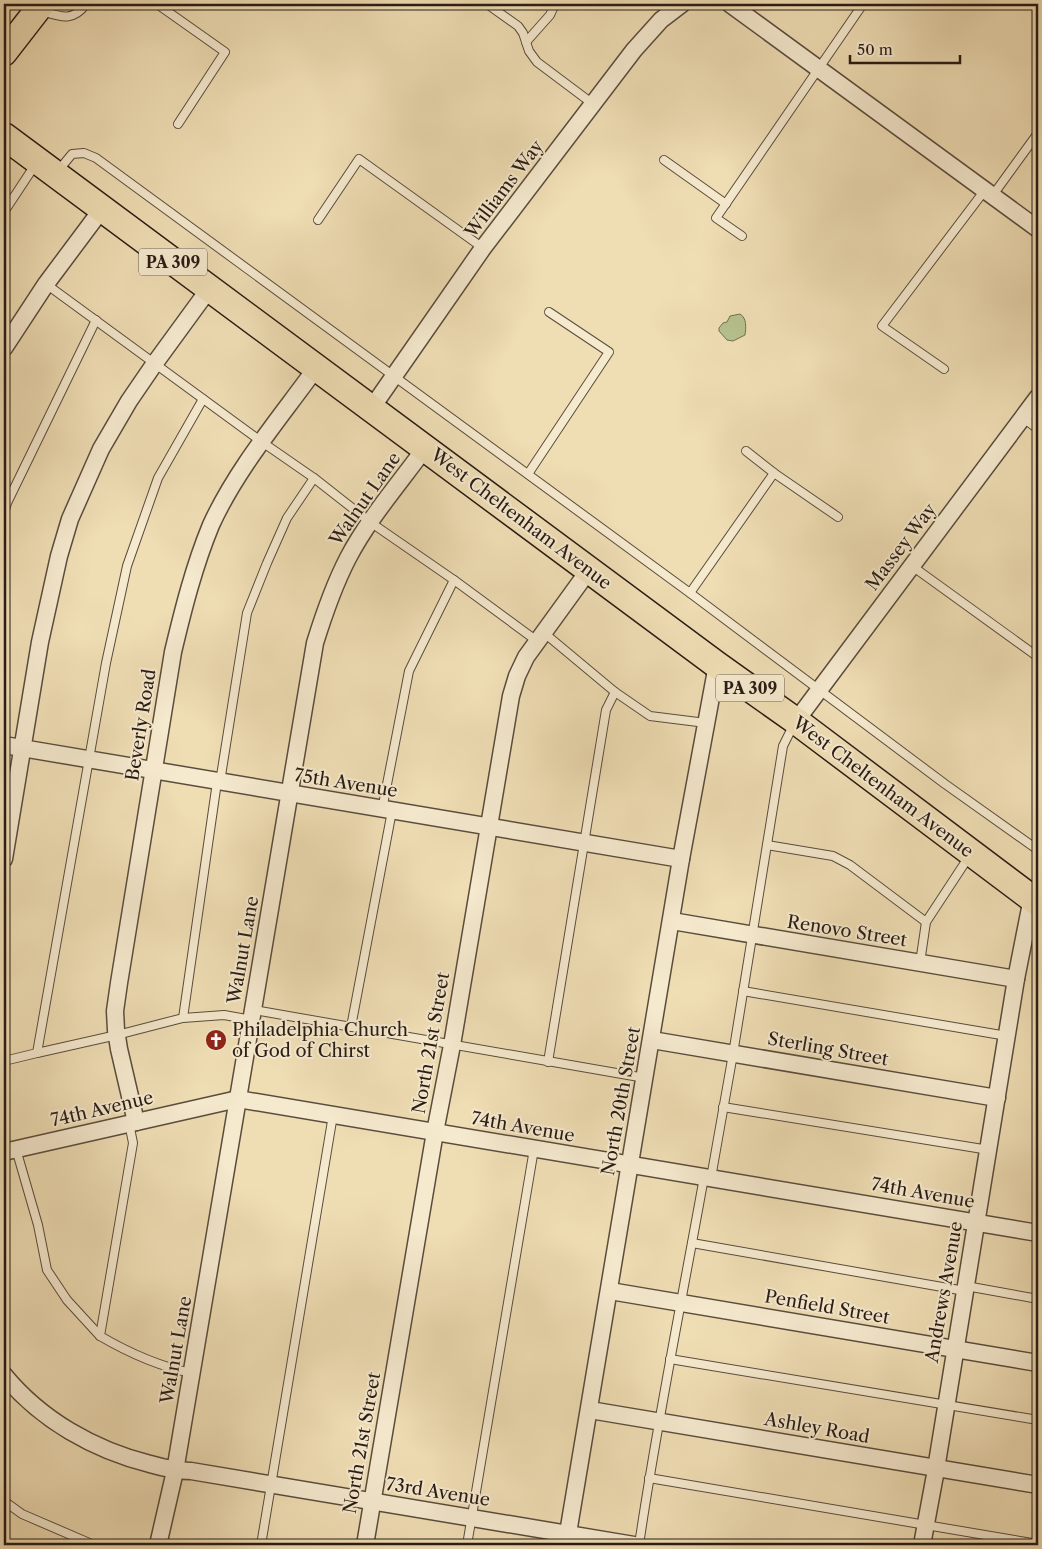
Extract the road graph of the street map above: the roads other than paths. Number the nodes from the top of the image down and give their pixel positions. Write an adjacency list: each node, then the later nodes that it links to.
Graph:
1 (86, 4): 8 (lane)
2 (157, 4): 13 (lane)
3 (488, 4): 9 (lane)
4 (555, 4): 9 (lane)
5 (682, 4): 12 (street, Williams Way)
6 (730, 4): 11 (street)
7 (863, 4): 11 (lane)
8 (40, 6): 10 (main road)
9 (526, 42): 12 (lane)
10 (4, 53)
11 (819, 68): 18 (street); 19 (lane)
12 (593, 104): 25 (street, Williams Way)
13 (178, 124)
14 (1038, 133): 18 (lane)
15 (4, 136): 17 (highway, West Cheltenham Avenue / PA 309)
16 (664, 160): 19 (lane)
17 (47, 168): 20 (highway, West Cheltenham Avenue / PA 309); 21 (lane); 34 (lane)
18 (989, 193): 23 (street); 33 (lane)
19 (726, 204): 24 (lane)
20 (102, 209): 26 (street); 27 (highway, West Cheltenham Avenue / PA 309)
21 (4, 212)
22 (318, 220): 25 (lane)
23 (1038, 229)
24 (742, 236)
25 (483, 248): 34 (street, Williams Way)
26 (46, 284): 29 (lane); 30 (street)
27 (210, 289): 31 (street); 32 (highway, West Cheltenham Avenue / PA 309)
28 (549, 312): 44 (lane)
29 (96, 320): 31 (lane); 46 (lane)
30 (4, 348)
31 (155, 363): 36 (lane); 61 (street)
32 (316, 368): 37 (highway, West Cheltenham Avenue / PA 309); 40 (street, Beverly Road)
33 (944, 369)
34 (394, 377): 37 (street, Williams Way); 44 (lane)
35 (1038, 397): 38 (street, Massey Way)
36 (203, 399): 40 (lane); 62 (lane)
37 (371, 409): 41 (highway, West Cheltenham Avenue / PA 309)
38 (1022, 418): 39 (lane); 49 (street, Massey Way)
39 (1038, 429)
40 (262, 442): 45 (lane); 63 (street, Beverly Road)
41 (425, 448): 48 (street, Walnut Lane); 50 (highway, West Cheltenham Avenue / PA 309)
42 (746, 452): 43 (lane)
43 (774, 473): 47 (lane); 52 (lane)
44 (528, 474): 52 (lane)
45 (314, 478): 48 (lane); 64 (lane)
46 (4, 513)
47 (838, 517)
48 (370, 522): 51 (lane); 65 (street, Walnut Lane)
49 (912, 566): 54 (lane); 56 (street, Massey Way)
50 (589, 570): 53 (street, North 21st Street); 55 (highway, West Cheltenham Avenue / PA 309)
51 (454, 580): 53 (lane); 66 (lane)
52 (690, 593): 56 (lane)
53 (540, 637): 57 (lane); 67 (street, North 21st Street)
54 (1038, 657)
55 (717, 665): 58 (highway, West Cheltenham Avenue / PA 309); 59 (street, North 20th Street)
56 (819, 690): 58 (street, Massey Way); 70 (lane)
57 (615, 692): 59 (lane); 68 (lane)
58 (796, 721): 69 (lane); 71 (highway, West Cheltenham Avenue / PA 309)
59 (706, 723): 73 (street, North 20th Street)
60 (4, 745): 61 (street, 75th Avenue)
61 (23, 748): 62 (street, 75th Avenue); 72 (street)
62 (90, 760): 63 (street, 75th Avenue); 88 (lane)
63 (154, 771): 64 (street, 75th Avenue); 84 (street, Beverly Road)
64 (219, 782): 65 (street, 75th Avenue); 82 (lane)
65 (290, 794): 66 (street, 75th Avenue); 81 (street, Walnut Lane)
66 (387, 810): 67 (street, 75th Avenue); 83 (lane)
67 (489, 827): 68 (street, 75th Avenue); 87 (street, North 21st Street)
68 (584, 843): 73 (street, 75th Avenue); 91 (lane)
69 (767, 845): 76 (lane); 77 (lane)
70 (1038, 850)
71 (972, 853): 74 (highway, West Cheltenham Avenue / PA 309); 76 (lane)
72 (4, 859)
73 (682, 859): 75 (street, North 20th Street)
74 (1036, 897): 79 (street, Andrews Avenue)
75 (672, 921): 77 (street, Renovo Street); 86 (street, North 20th Street)
76 (926, 922): 78 (lane)
77 (752, 935): 78 (street, Renovo Street); 80 (lane)
78 (920, 963): 79 (street, Renovo Street)
79 (1016, 979): 85 (street, Andrews Avenue)
80 (743, 991): 85 (lane); 89 (lane)
81 (253, 1015): 82 (lane); 83 (lane); 94 (street, Walnut Lane)
82 (184, 1018): 84 (lane)
83 (351, 1027): 87 (lane)
84 (117, 1035): 88 (lane); 97 (street, Beverly Road)
85 (1007, 1036): 93 (street, Andrews Avenue)
86 (652, 1040): 89 (street, Sterling Street); 92 (street, North 20th Street)
87 (452, 1045): 91 (lane); 98 (street, North 21st Street)
88 (37, 1053): 90 (lane)
89 (733, 1054): 93 (street, Sterling Street); 95 (lane)
90 (4, 1061)
91 (548, 1062): 92 (lane)
92 (645, 1078): 102 (street, North 20th Street)
93 (997, 1098): 101 (street, Andrews Avenue)
94 (238, 1099): 96 (street, 74th Avenue); 97 (street, 74th Avenue); 115 (street, Walnut Lane)
95 (724, 1107): 101 (lane); 103 (lane)
96 (334, 1115): 98 (street, 74th Avenue); 124 (lane)
97 (133, 1122): 100 (street, 74th Avenue); 111 (lane)
98 (436, 1132): 99 (street, 74th Avenue); 127 (street, North 21st Street)
99 (534, 1149): 102 (street, 74th Avenue); 128 (lane)
100 (10, 1150): 111 (lane)
101 (988, 1150): 104 (street, Andrews Avenue)
102 (630, 1165): 103 (street, 74th Avenue); 108 (street, North 20th Street)
103 (707, 1178): 104 (street, 74th Avenue); 106 (lane)
104 (977, 1223): 105 (street, 74th Avenue); 107 (street, Andrews Avenue)
105 (1038, 1233)
106 (692, 1243): 107 (lane); 110 (lane)
107 (965, 1289): 109 (lane); 112 (street, Andrews Avenue)
108 (610, 1291): 110 (street, Penfield Street); 118 (street, North 20th Street)
109 (1038, 1298)
110 (682, 1303): 112 (street, Penfield Street); 113 (lane)
111 (100, 1336): 115 (lane)
112 (955, 1349): 114 (street, Penfield Street); 117 (street, Andrews Avenue)
113 (670, 1359): 117 (lane); 120 (lane)
114 (1038, 1363)
115 (192, 1373): 122 (street, Walnut Lane)
116 (4, 1377): 122 (street, 73rd Avenue)
117 (945, 1405): 119 (lane); 121 (street, Andrews Avenue)
118 (590, 1410): 120 (street, Ashley Road); 130 (street, North 20th Street)
119 (1038, 1420)
120 (659, 1422): 121 (street, Ashley Road); 123 (lane)
121 (935, 1468): 125 (street, Ashley Road); 129 (street, Andrews Avenue)
122 (176, 1471): 124 (street, 73rd Avenue); 133 (street, Walnut Lane)
123 (649, 1478): 129 (lane); 138 (lane)
124 (271, 1484): 127 (street, 73rd Avenue); 134 (lane)
125 (1038, 1485)
126 (4, 1502): 132 (lane)
127 (372, 1502): 128 (street, 73rd Avenue); 135 (street, North 21st Street)
128 (471, 1518): 130 (street, 73rd Avenue); 136 (lane)
129 (925, 1525): 131 (lane); 139 (street, Andrews Avenue)
130 (567, 1540): 137 (street, 73rd Avenue)
131 (1038, 1544)
132 (94, 1545)
133 (158, 1545)
134 (261, 1545)
135 (365, 1545)
136 (467, 1545)
137 (634, 1545)
138 (639, 1545)
139 (922, 1545)

